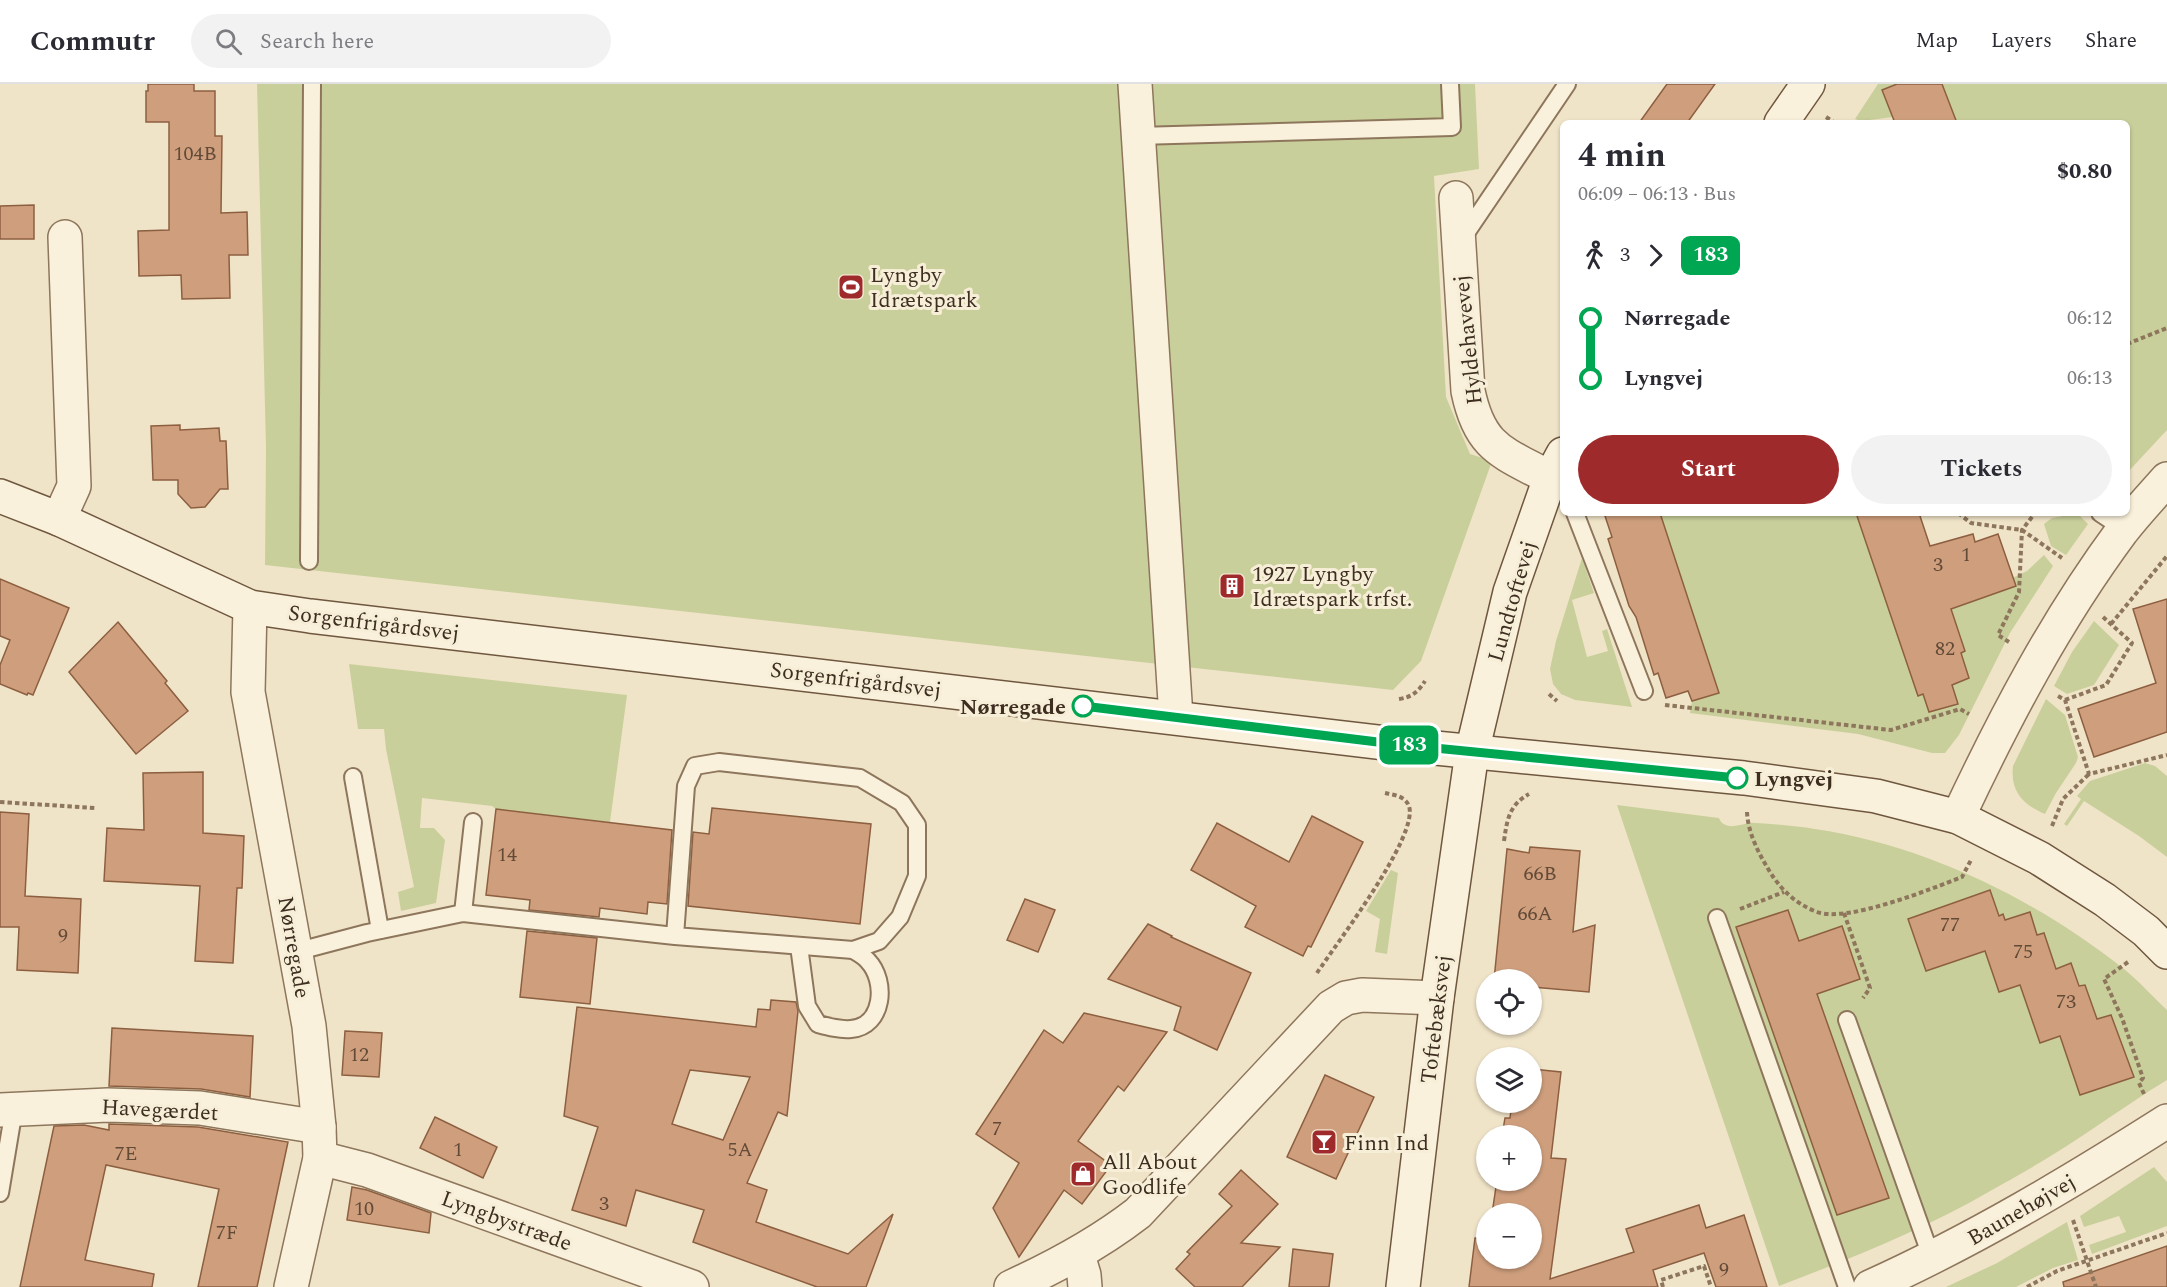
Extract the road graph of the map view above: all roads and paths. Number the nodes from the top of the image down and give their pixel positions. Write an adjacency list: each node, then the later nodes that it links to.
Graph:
1 (312, 84): 24 (lane)
2 (1135, 84): 7 (street)
3 (1450, 84): 7 (lane)
4 (1567, 84): 10 (lane)
5 (1808, 84): 6 (street)
6 (1783, 120)
7 (1138, 136): 35 (street)
8 (1456, 198): 10 (street, Hyldehavevej)
9 (65, 237): 20 (street)
10 (1458, 245): 13 (street, Hyldehavevej)
11 (2167, 328): 12 (path)
12 (2130, 343)
13 (1558, 470): 37 (street, Lundtoftevej)
14 (2167, 479): 16 (street)
15 (0, 496): 20 (street, Sorgenfrigårdsvej)
16 (2130, 507)
17 (1576, 516): 30 (lane)
18 (1962, 516): 22 (path)
19 (2033, 516): 22 (path)
20 (58, 519): 26 (street, Sorgenfrigårdsvej)
21 (2112, 521): 25 (street)
22 (2022, 530): 25 (path); 28 (path)
23 (2167, 556): 27 (path)
24 (309, 561)
25 (2084, 586): 27 (path); 28 (street)
26 (250, 607): 35 (street, Sorgenfrigårdsvej); 60 (street, Nørregade)
27 (2111, 624): 33 (path)
28 (2031, 671): 33 (path); 36 (street)
29 (1425, 681): 32 (path)
30 (1644, 691): 36 (path)
31 (1549, 694): 34 (path)
32 (1399, 699)
33 (2065, 700): 39 (path)
34 (1557, 701)
35 (1176, 717): 37 (street, Sorgenfrigårdsvej)
36 (2000, 729): 46 (street)
37 (1472, 752): 41 (street, Sorgenfrigårdsvej); 61 (street, Toftebæksvej)
38 (2167, 755): 39 (path)
39 (2089, 774): 50 (path)
40 (353, 777): 55 (lane)
41 (1744, 778): 46 (street, Sorgenfrigårdsvej); 51 (path)
42 (1532, 792): 49 (path)
43 (1385, 793): 62 (path)
44 (0, 802): 45 (path)
45 (95, 808)
46 (1958, 817): 48 (street, Sorgenfrigårdsvej)
47 (473, 822): 52 (lane)
48 (1987, 831): 50 (street, Sorgenfrigårdsvej); 53 (path)
49 (1504, 841)
50 (2038, 858): 59 (street, Sorgenfrigårdsvej)
51 (1784, 892): 53 (path); 54 (path)
52 (463, 913): 55 (lane); 56 (lane)
53 (1844, 913): 63 (path)
54 (1717, 918): 80 (lane)
55 (380, 930): 60 (lane)
56 (675, 936): 57 (lane); 58 (lane)
57 (799, 946): 58 (lane); 58 (lane)
58 (853, 950)
59 (2165, 950): 65 (path)
60 (296, 952): 66 (street, Nørregade)
61 (1437, 998): 62 (street); 77 (street, Toftebæksvej)
62 (1317, 1020): 70 (street)
63 (1847, 1020): 71 (lane)
64 (7, 1110): 66 (street, Havegærdet); 68 (lane)
65 (2162, 1124): 67 (street, Baunehøjvej)
66 (320, 1142): 73 (street, Nørregade); 74 (street, Lyngbystræde)
67 (2062, 1187): 71 (street, Baunehøjvej); 72 (path)
68 (0, 1193)
69 (2167, 1233): 72 (path)
70 (1078, 1255): 75 (street); 76 (street)
71 (1932, 1259): 81 (street, Baunehøjvej)
72 (2087, 1260): 82 (path); 83 (path)
73 (291, 1287)
74 (692, 1287)
75 (1011, 1287)
76 (1085, 1287)
77 (1403, 1287)
78 (1663, 1287): 79 (path)
79 (1711, 1287)
80 (1847, 1287)
81 (1870, 1287)
82 (2027, 1287)
83 (2096, 1287)

